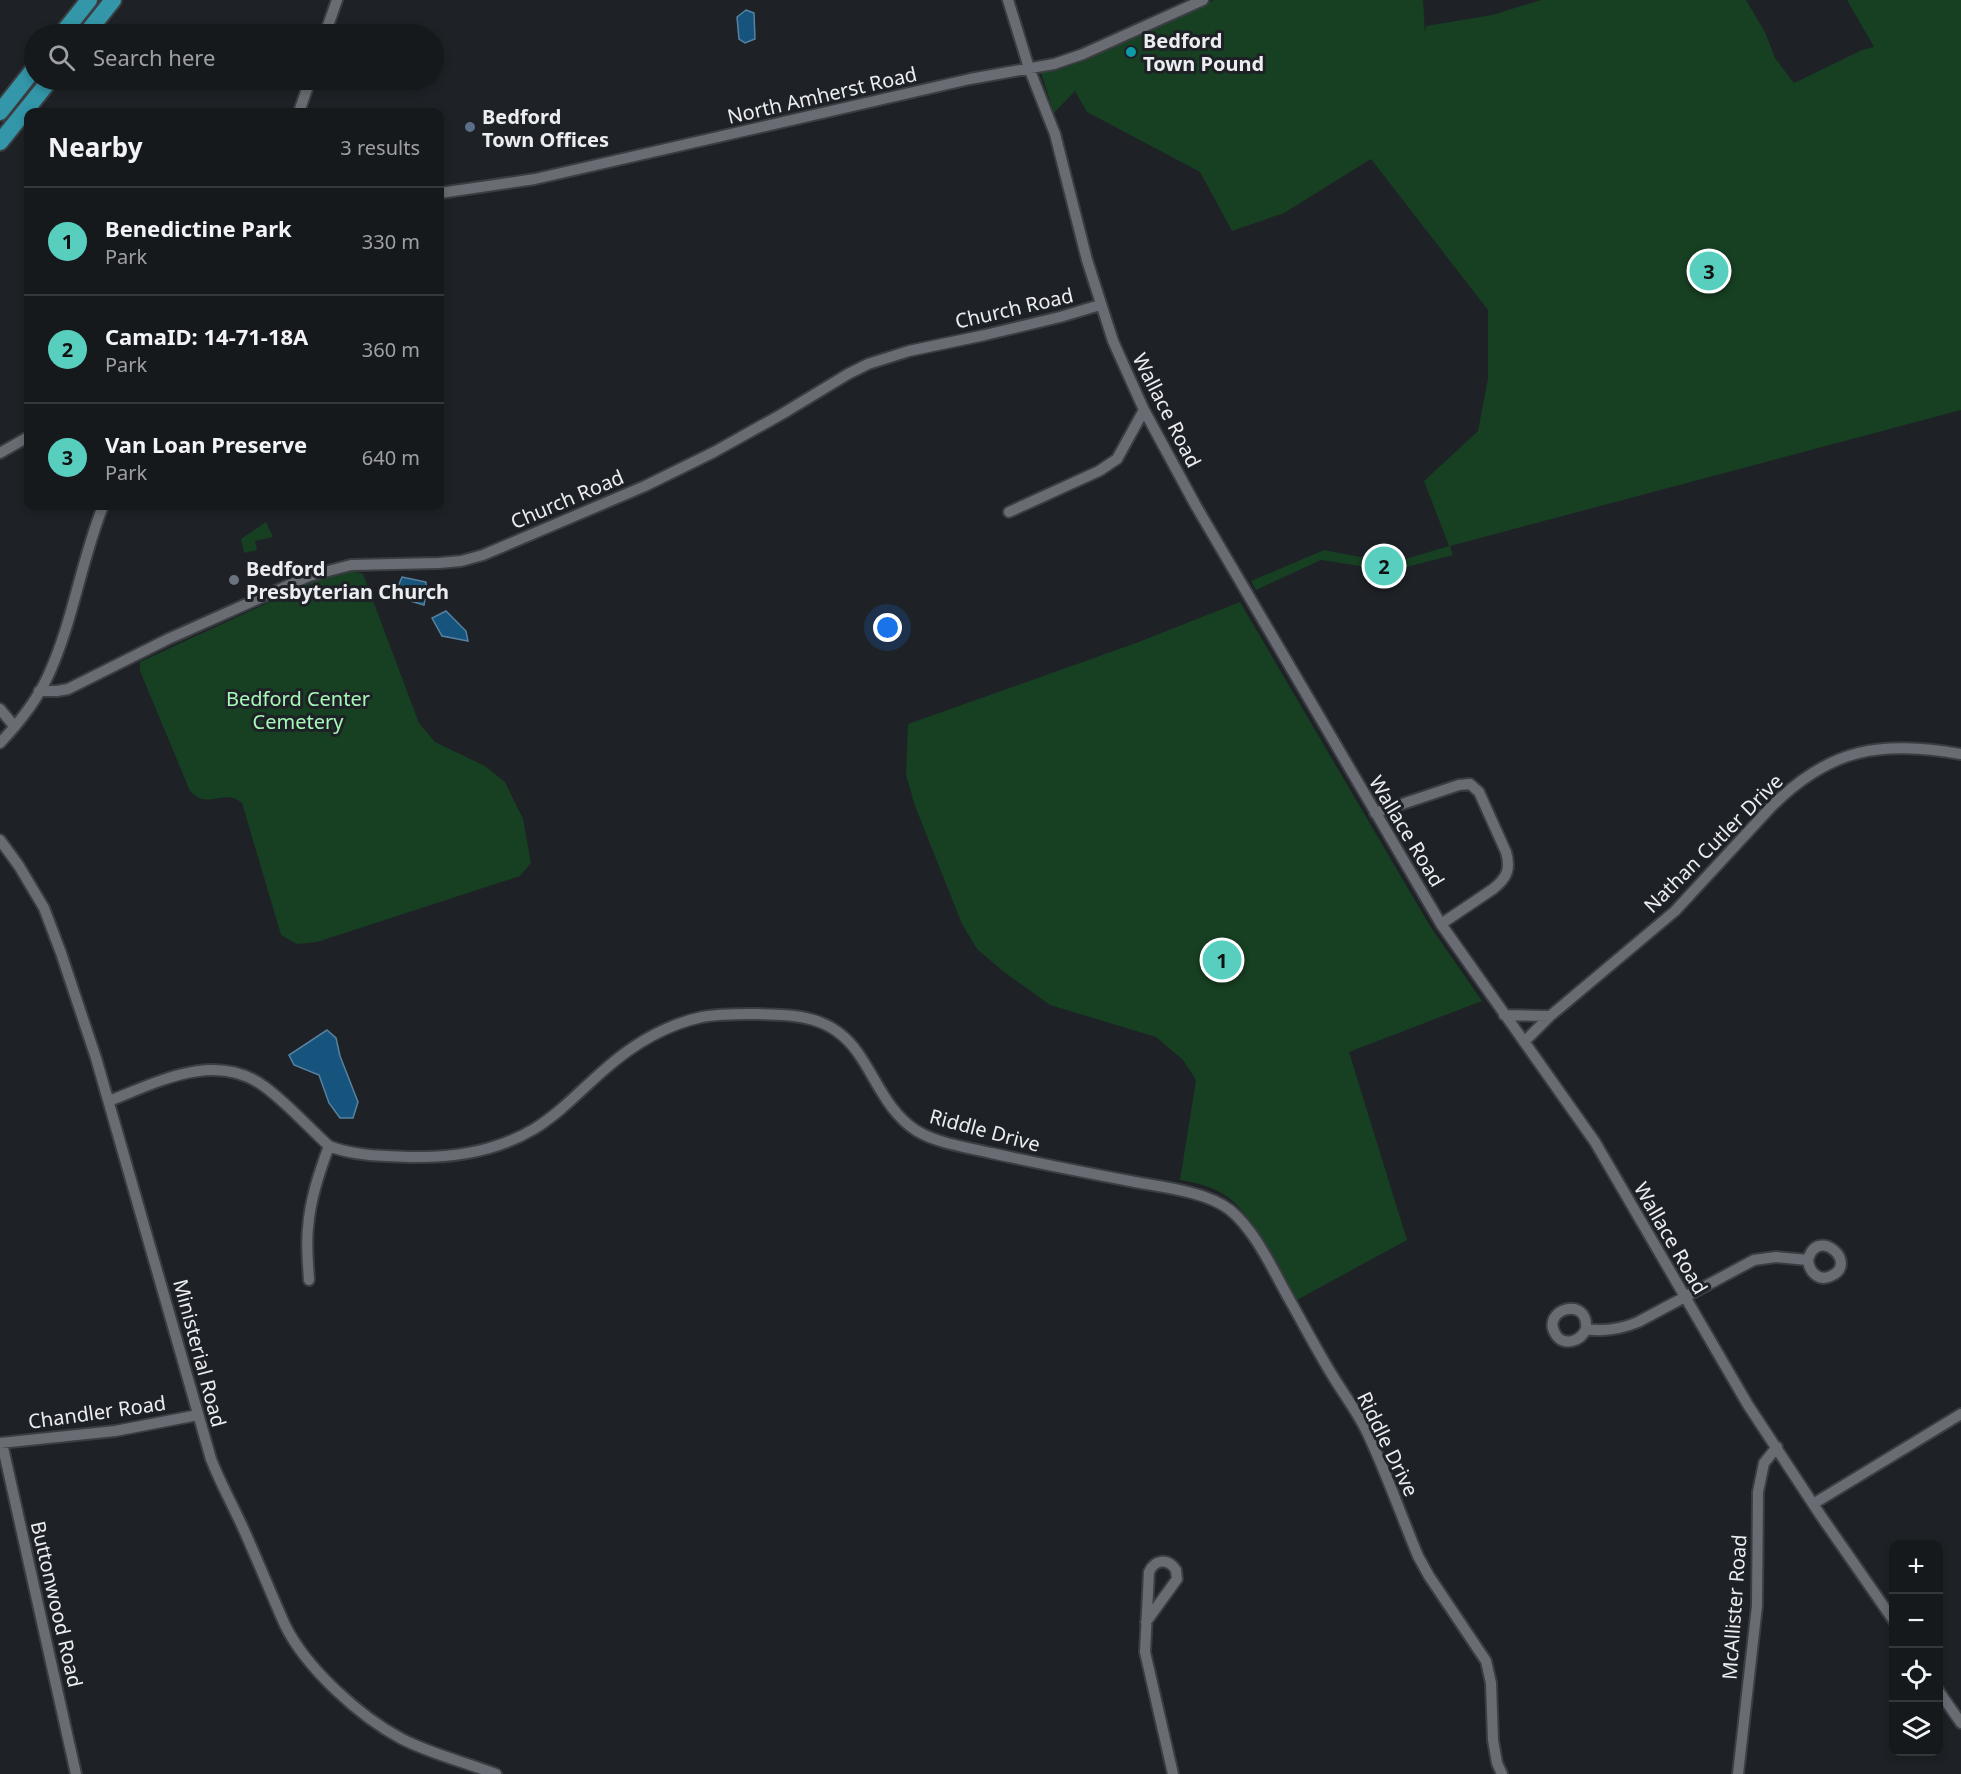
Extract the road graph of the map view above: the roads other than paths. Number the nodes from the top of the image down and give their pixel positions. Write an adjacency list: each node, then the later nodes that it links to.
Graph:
1 (89, 0): 6 (highway)
2 (113, 0): 7 (highway)
3 (337, 0): 8 (street)
4 (1008, 0): 9 (street, Wallace Road)
5 (1203, 0): 9 (street, North Amherst Road)
6 (70, 24)
7 (94, 24)
8 (329, 24)
9 (1029, 68): 18 (street, North Amherst Road); 19 (street, Wallace Road)
10 (24, 82): 15 (highway)
11 (42, 90): 13 (highway)
12 (307, 90): 14 (street)
13 (27, 108)
14 (300, 108)
15 (0, 112)
16 (24, 112): 17 (highway)
17 (0, 142)
18 (444, 192)
19 (1100, 305): 20 (street, Wallace Road); 25 (street, Church Road)
20 (1144, 410): 24 (street); 30 (street, Wallace Road)
21 (24, 439): 22 (street)
22 (0, 453)
23 (102, 510): 25 (street)
24 (1009, 512)
25 (39, 691): 27 (street)
26 (0, 709): 27 (street)
27 (14, 726): 28 (street)
28 (0, 743)
29 (1961, 754): 34 (street, Nathan Cutler Drive)
30 (1375, 813): 32 (street, Wallace Road); 32 (street)
31 (0, 840): 36 (street, Ministerial Road)
32 (1441, 924): 33 (street, Wallace Road)
33 (1504, 1015): 34 (street); 35 (street, Wallace Road)
34 (1550, 1016): 35 (street, Nathan Cutler Drive)
35 (1524, 1042): 40 (street, Wallace Road)
36 (109, 1101): 37 (street, Riddle Drive); 43 (street, Ministerial Road)
37 (328, 1146): 39 (street); 54 (street, Riddle Drive)
38 (1808, 1260): 40 (street)
39 (309, 1280)
40 (1684, 1297): 41 (street); 45 (street, Wallace Road)
41 (1586, 1329)
42 (1961, 1414): 46 (street)
43 (198, 1415): 44 (street, Chandler Road); 52 (street, Ministerial Road)
44 (1, 1443): 51 (street, Buttonwood Road)
45 (1777, 1447): 46 (street, Wallace Road); 55 (street, McAllister Road)
46 (1813, 1504): 47 (street, Wallace Road)
47 (1889, 1615)
48 (1146, 1622): 48 (street); 53 (street)
49 (1943, 1697): 50 (street)
50 (1961, 1723)
51 (76, 1774)
52 (496, 1774)
53 (1173, 1774)
54 (1502, 1774)
55 (1738, 1774)

